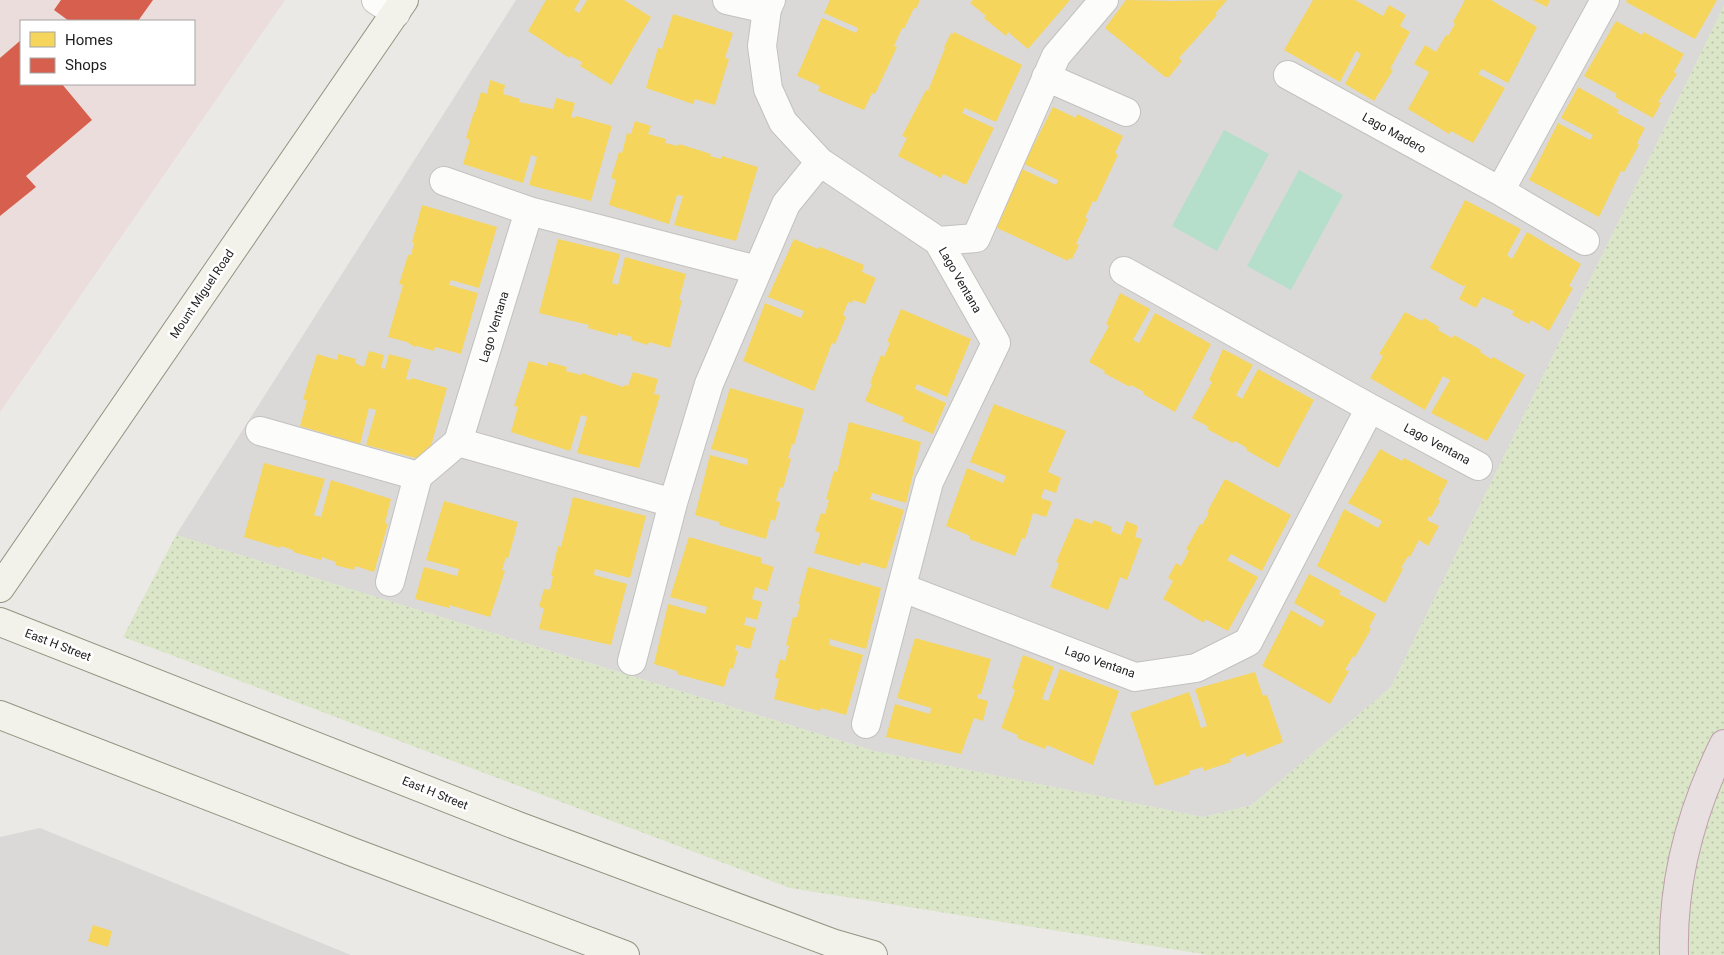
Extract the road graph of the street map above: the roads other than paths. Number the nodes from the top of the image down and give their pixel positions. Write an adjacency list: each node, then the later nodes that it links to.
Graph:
1 (727, 0): 5 (street, Lago Ventana)
2 (1104, 0): 7 (street)
3 (1605, 0): 11 (street)
4 (392, 4): 24 (main road, Mount Miguel Road)
5 (769, 4): 9 (street, Lago Ventana)
6 (1288, 75): 11 (street, Lago Madero)
7 (1046, 77): 8 (street); 13 (street)
8 (1126, 112)
9 (820, 162): 13 (street, Lago Ventana); 15 (street)
10 (444, 181): 12 (street)
11 (1500, 191): 14 (street, Lago Madero)
12 (529, 211): 15 (street); 19 (street, Lago Ventana)
13 (938, 241): 25 (street, Lago Ventana)
14 (1585, 241)
15 (757, 270): 22 (street)
16 (1124, 271): 17 (street, Lago Ventana)
17 (1370, 408): 20 (street, Lago Ventana); 25 (street, Lago Ventana)
18 (260, 431): 21 (street)
19 (458, 442): 21 (street); 22 (street)
20 (1478, 466)
21 (418, 476): 23 (street)
22 (673, 503): 27 (street)
23 (390, 582)
24 (0, 588)
25 (903, 588): 29 (street, Lago Ventana)
26 (0, 622): 32 (main road, East H Street)
27 (632, 661)
28 (0, 715): 31 (main road)
29 (866, 724)
30 (1724, 744): 33 (highway)
31 (625, 955)
32 (874, 955)
33 (1674, 955)

